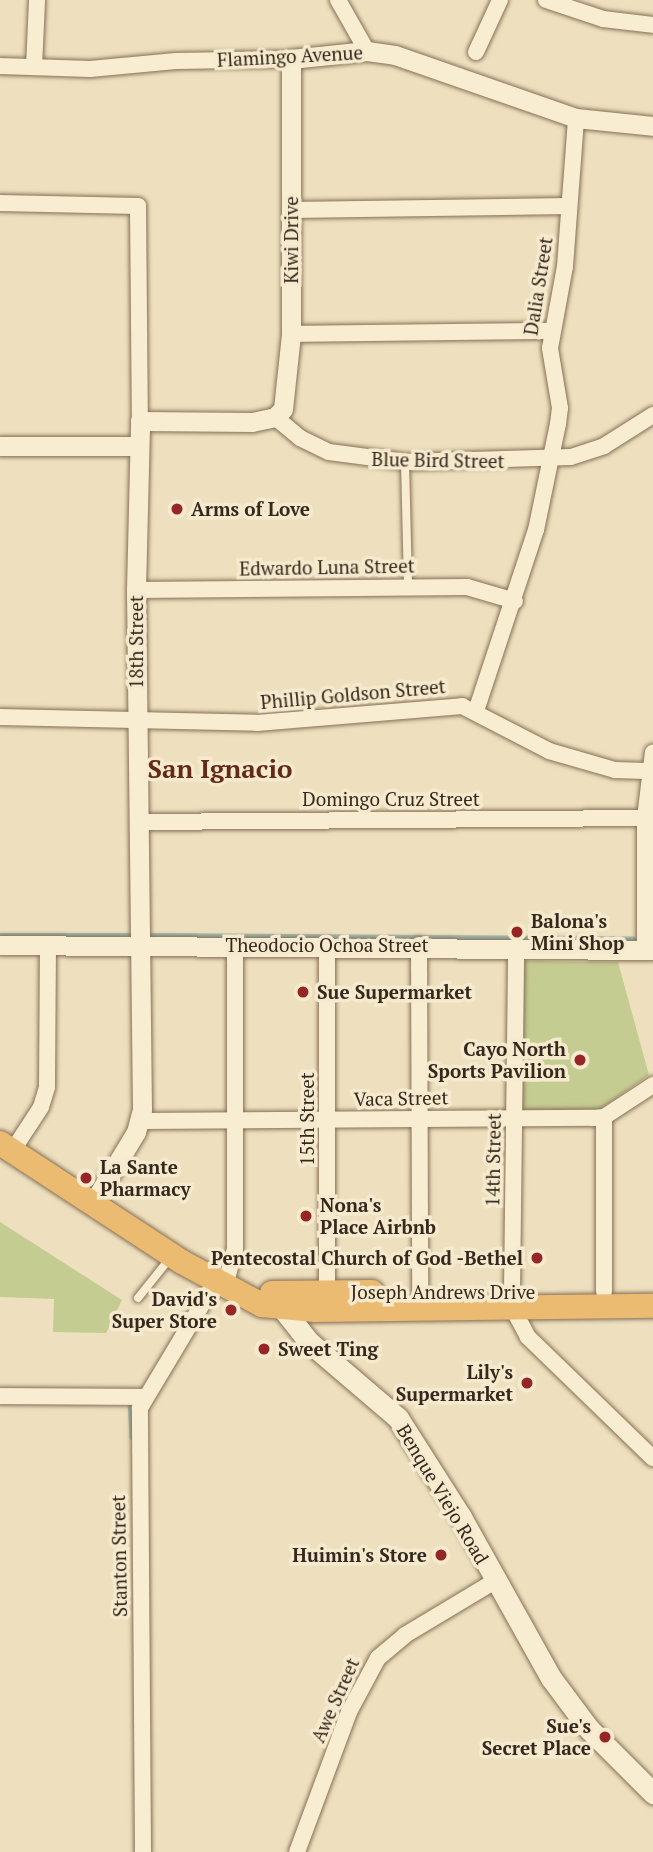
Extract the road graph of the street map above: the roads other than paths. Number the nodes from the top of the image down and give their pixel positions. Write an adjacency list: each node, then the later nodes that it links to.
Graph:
1 (37, 0): 10 (street)
2 (338, 0): 6 (street)
3 (500, 0): 7 (street)
4 (546, 0): 5 (street)
5 (653, 25)
6 (367, 51): 8 (street, Flamingo Avenue); 11 (street, Flamingo Avenue)
7 (476, 52)
8 (291, 59): 10 (street, Flamingo Avenue); 15 (street, Kiwi Drive)
9 (0, 66): 10 (street, Flamingo Avenue)
10 (34, 67)
11 (576, 118): 12 (street, Flamingo Avenue); 14 (street, Dalia Street)
12 (653, 126)
13 (0, 203): 20 (street, 18th Street)
14 (568, 206): 15 (street); 16 (street, Dalia Street)
15 (290, 210): 17 (street, Kiwi Drive)
16 (551, 331): 17 (street); 23 (street, Dalia Street)
17 (291, 334): 19 (street, Kiwi Drive)
18 (653, 415): 23 (street, Blue Bird Street)
19 (275, 417): 20 (street); 24 (street, Blue Bird Street)
20 (140, 421): 22 (street, 18th Street)
21 (0, 446): 22 (street)
22 (139, 446): 26 (street, 18th Street)
23 (552, 460): 24 (street, Blue Bird Street); 27 (street, Dalia Street)
24 (405, 462): 25 (lane)
25 (408, 587): 26 (street, Edwardo Luna Street); 27 (street, Edwardo Luna Street)
26 (136, 590): 30 (street, 18th Street)
27 (515, 601): 28 (street, Dalia Street)
28 (476, 712): 30 (street, Phillip Goldson Street); 32 (street, Phillip Goldson Street)
29 (0, 717): 30 (street, Phillip Goldson Street)
30 (137, 719): 34 (street, 18th Street)
31 (653, 752): 32 (street)
32 (651, 771): 33 (street)
33 (645, 818): 34 (street, Domingo Cruz Street); 42 (street)
34 (138, 822): 39 (street, 18th Street)
35 (48, 944): 36 (street, Theodocio Ochoa Street); 39 (street, Theodocio Ochoa Street); 50 (street)
36 (0, 945)
37 (327, 945): 38 (street, Theodocio Ochoa Street); 40 (street, Theodocio Ochoa Street); 48 (street, 15th Street)
38 (419, 945): 41 (street, Theodocio Ochoa Street); 46 (street)
39 (140, 946): 40 (street, Theodocio Ochoa Street); 49 (street, 18th Street)
40 (235, 946): 47 (street, Stanton Street)
41 (516, 946): 42 (street, Theodocio Ochoa Street); 44 (street, 14th Street)
42 (649, 950)
43 (653, 1085): 45 (street)
44 (514, 1117): 45 (street, Vaca Street); 46 (street, Vaca Street); 59 (street, 14th Street)
45 (604, 1117): 56 (street)
46 (421, 1119): 48 (street, Vaca Street); 55 (street)
47 (236, 1120): 48 (street, Vaca Street); 49 (street, Vaca Street); 53 (street, Stanton Street)
48 (329, 1120): 57 (street, 15th Street)
49 (140, 1121): 51 (street, 18th Street)
50 (7, 1147): 51 (highway)
51 (93, 1203): 52 (highway)
52 (172, 1255): 53 (highway); 58 (lane)
53 (225, 1285): 57 (highway, Joseph Andrews Drive); 61 (highway); 63 (street, Stanton Street)
54 (653, 1290): 56 (highway, Joseph Andrews Drive)
55 (420, 1291): 57 (highway, Joseph Andrews Drive); 59 (highway, Joseph Andrews Drive)
56 (604, 1291): 59 (highway, Joseph Andrews Drive)
57 (327, 1292)
58 (138, 1297)
59 (512, 1299): 60 (highway, Joseph Andrews Drive); 61 (highway, Joseph Andrews Drive); 64 (street)
60 (653, 1306)
61 (283, 1309): 65 (main road, Benque Viejo Road)
62 (0, 1396): 63 (street)
63 (145, 1397): 67 (street, Stanton Street)
64 (653, 1458)
65 (495, 1581): 66 (main road, Benque Viejo Road); 68 (street, Awe Street)
66 (653, 1793)
67 (143, 1852)
68 (297, 1852)

